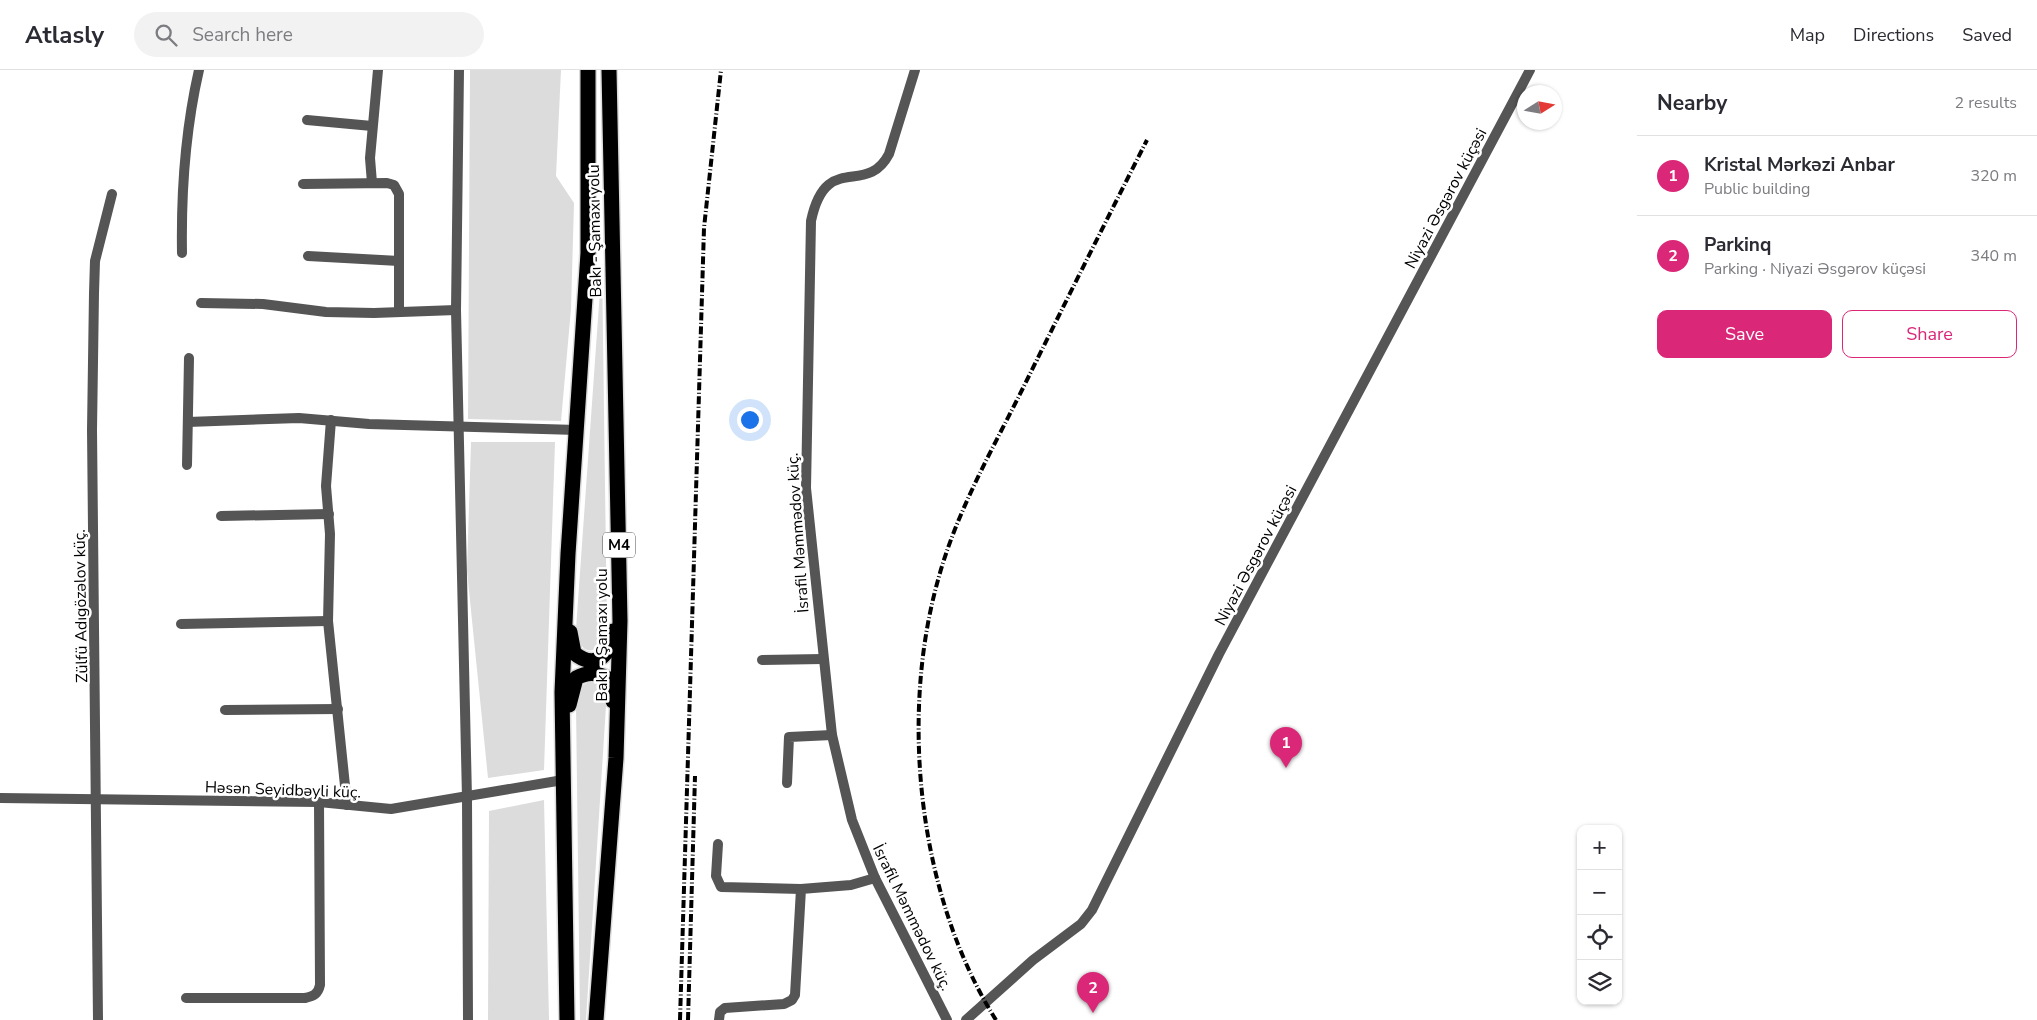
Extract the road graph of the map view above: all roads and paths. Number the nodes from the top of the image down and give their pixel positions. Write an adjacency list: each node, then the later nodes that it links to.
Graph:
1 (199, 70): 13 (street)
2 (378, 70): 9 (street)
3 (459, 70): 17 (street)
4 (588, 70): 23 (highway, Bakı - Şamaxı yolu)
5 (609, 70): 28 (highway, Bakı - Şamaxı yolu / M4)
6 (915, 70): 31 (street, İsrafil Məmmədov küç.)
7 (1530, 70): 55 (street, Niyazi Əsgərov küçəsi)
8 (307, 120): 9 (street)
9 (372, 126): 10 (street)
10 (372, 183): 11 (street); 15 (street)
11 (303, 184)
12 (112, 194): 41 (street, Zülfü Adıgözəlov küç.)
13 (182, 254)
14 (308, 256): 15 (street)
15 (399, 262): 18 (street)
16 (201, 303): 18 (street)
17 (456, 310): 18 (street); 22 (street)
18 (399, 312)
19 (189, 358): 21 (street)
20 (331, 420): 21 (street); 22 (street); 25 (street)
21 (188, 422): 24 (street)
22 (459, 427): 23 (street); 42 (street)
23 (577, 430): 27 (highway, Bakı - Şamaxı yolu)
24 (187, 465)
25 (329, 514): 26 (street); 29 (street)
26 (221, 516)
27 (568, 554): 28 (highway); 36 (highway, Bakı - Şamaxı yolu)
28 (619, 560): 37 (highway, Bakı - Şamaxı yolu / M4)
29 (328, 621): 30 (street); 33 (street)
30 (181, 624)
31 (823, 659): 32 (street); 35 (street, İsrafil Məmmədov küç.)
32 (762, 660)
33 (338, 709): 34 (street); 44 (street)
34 (226, 710)
35 (832, 735): 39 (street); 46 (street, İsrafil Məmmədov küç.)
36 (562, 758): 37 (highway); 38 (highway, Bakı - Şamaxı yolu)
37 (616, 758): 52 (highway, Bakı - Şamaxı yolu / M4)
38 (563, 780): 42 (street, Həsən Seyidbəyli küç.); 51 (highway, Bakı - Şamaxı yolu)
39 (787, 783)
40 (0, 798): 41 (street, Həsən Seyidbəyli küç.)
41 (97, 798): 43 (street, Həsən Seyidbəyli küç.); 49 (street, Zülfü Adıgözəlov küç.)
42 (467, 798): 44 (street, Həsən Seyidbəyli küç.); 50 (street)
43 (319, 802): 44 (street, Həsən Seyidbəyli küç.); 48 (street)
44 (347, 805)
45 (718, 844): 47 (street)
46 (874, 878): 47 (street); 54 (street, İsrafil Məmmədov küç.)
47 (801, 889): 53 (street)
48 (186, 998)
49 (98, 1020)
50 (468, 1020)
51 (567, 1020)
52 (596, 1020)
53 (719, 1020)
54 (947, 1020)
55 (966, 1020)

